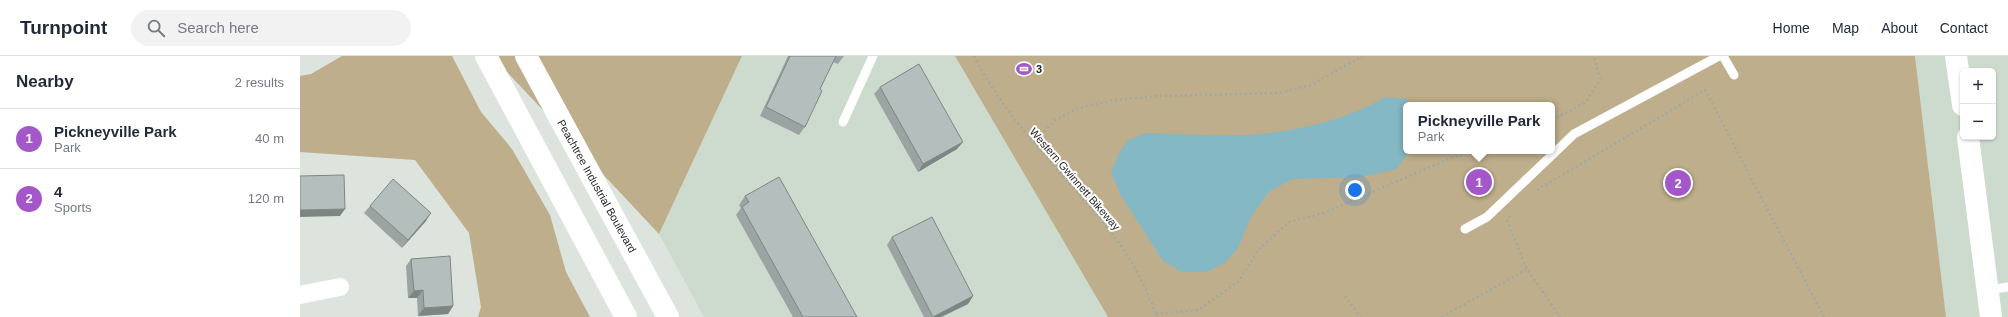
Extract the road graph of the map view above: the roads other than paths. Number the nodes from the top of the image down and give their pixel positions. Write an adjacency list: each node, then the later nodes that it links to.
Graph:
1 (486, 56): 17 (main road)
2 (526, 56): 18 (main road, Peachtree Industrial Boulevard)
3 (873, 56): 9 (lane)
4 (1719, 56): 11 (lane)
5 (1723, 56): 7 (lane)
6 (1956, 56): 8 (main road)
7 (1734, 75)
8 (1963, 104)
9 (843, 122)
10 (1969, 140): 15 (main road)
11 (1555, 152)
12 (1553, 154): 13 (lane)
13 (1465, 229)
14 (340, 287): 16 (street)
15 (1998, 289): 19 (main road)
16 (300, 295)
17 (626, 317)
18 (668, 317)
19 (1991, 317)

